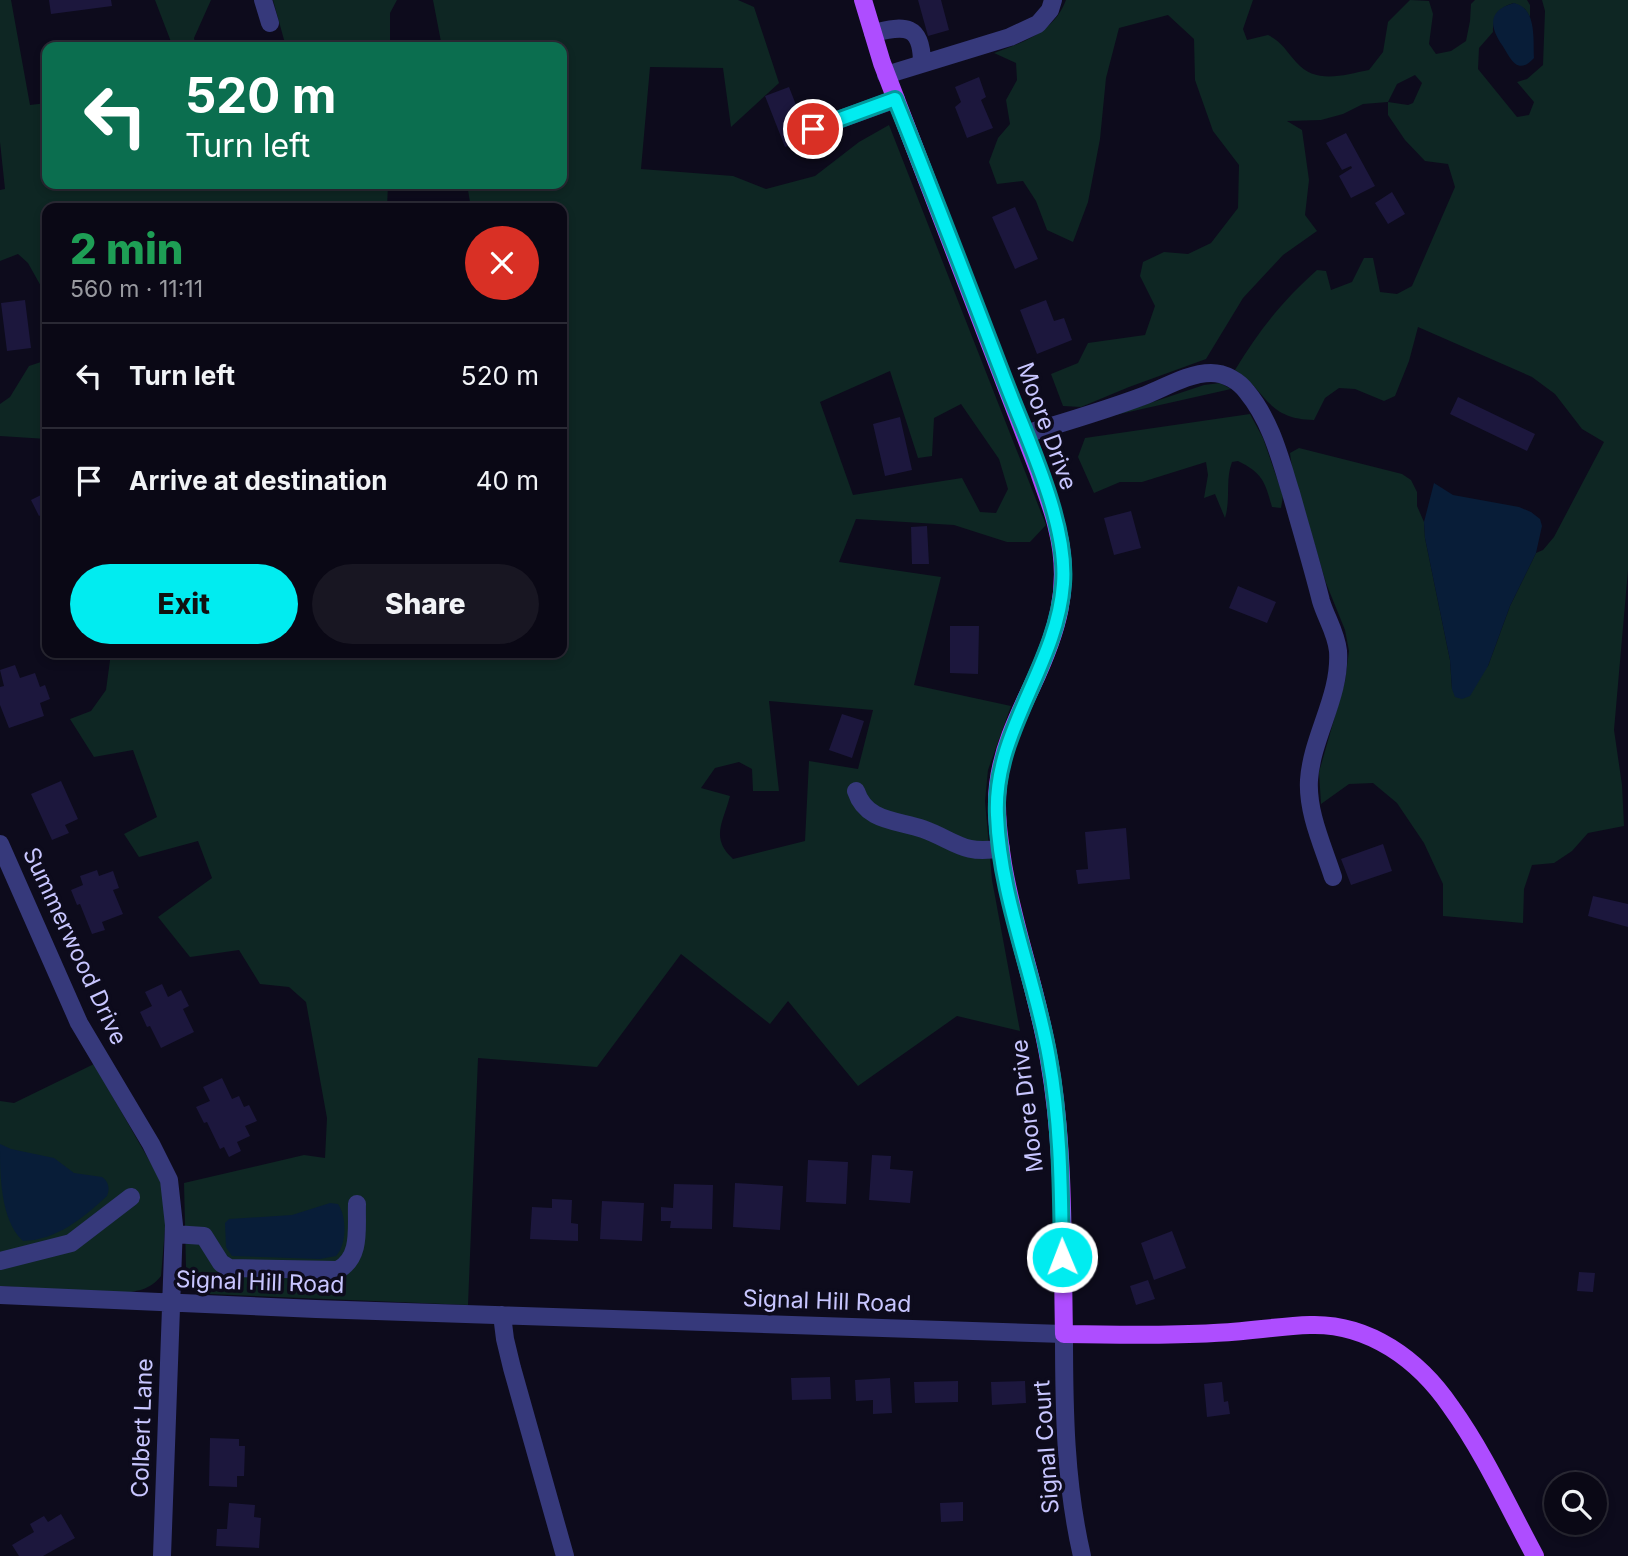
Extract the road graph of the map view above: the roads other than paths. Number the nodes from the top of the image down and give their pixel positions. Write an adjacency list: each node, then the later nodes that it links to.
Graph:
1 (263, 0): 4 (street)
2 (863, 0): 5 (main road, Moore Drive)
3 (1053, 0): 6 (street)
4 (270, 23)
5 (873, 33): 6 (street); 7 (main road, Moore Drive)
6 (922, 64): 7 (street)
7 (886, 75): 8 (main road, Moore Drive)
8 (895, 99): 9 (street); 10 (main road, Moore Drive)
9 (813, 129)
10 (1025, 434): 13 (main road, Moore Drive); 14 (street)
11 (856, 791): 13 (street)
12 (0, 844): 17 (street, Summerwood Drive)
13 (1000, 848): 22 (main road, Moore Drive)
14 (1333, 877)
15 (131, 1197): 18 (street)
16 (357, 1204): 17 (street)
17 (174, 1234): 20 (street, Summerwood Drive)
18 (0, 1261)
19 (0, 1295): 20 (street, Signal Hill Road)
20 (172, 1303): 21 (street, Signal Hill Road); 23 (street, Colbert Lane)
21 (502, 1315): 22 (street, Signal Hill Road); 24 (street)
22 (1065, 1334): 25 (street, Signal Court); 26 (main road, Signal Hill Road)
23 (162, 1556)
24 (565, 1556)
25 (1082, 1556)
26 (1535, 1556)

